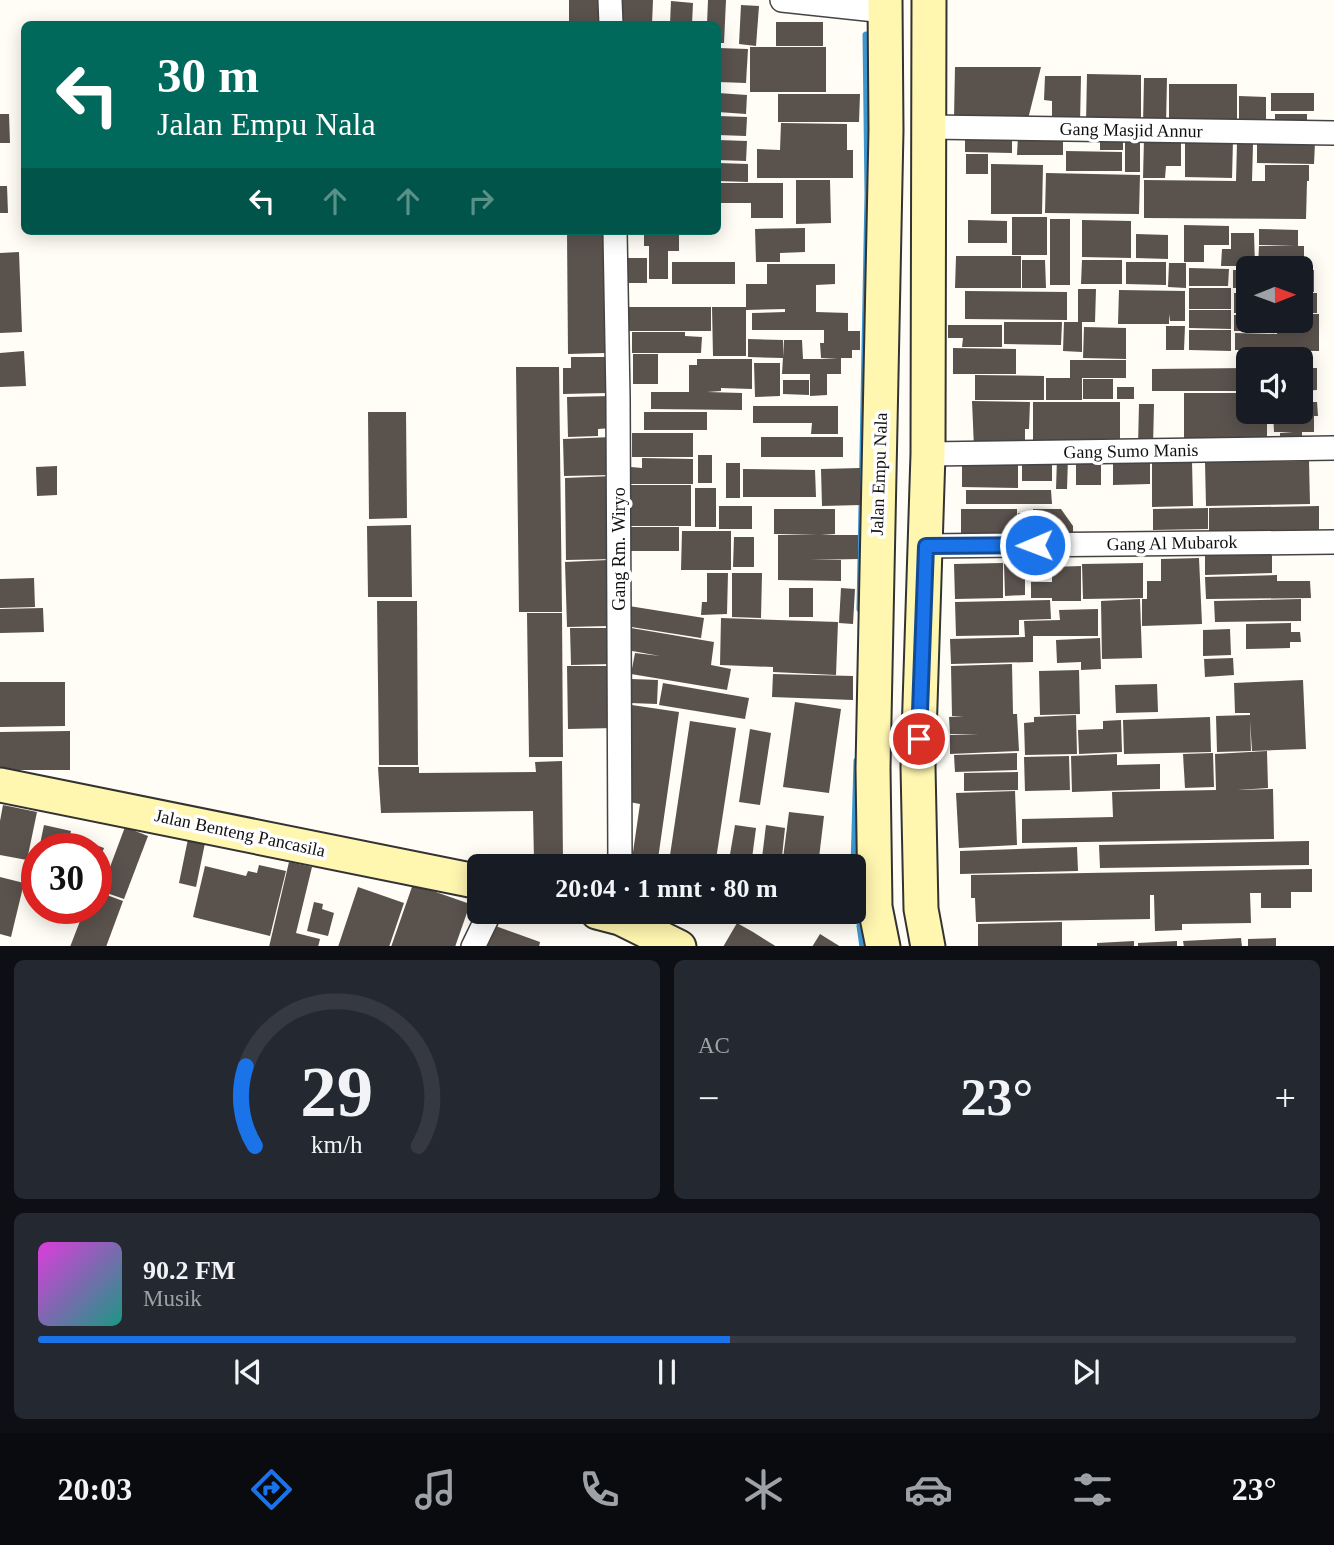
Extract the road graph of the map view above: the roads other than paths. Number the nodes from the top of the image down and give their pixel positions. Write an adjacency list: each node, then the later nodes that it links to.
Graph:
1 (610, 0): 5 (street)
2 (782, 0): 4 (street)
3 (929, 0): 6 (main road)
4 (880, 8): 15 (main road, Jalan Empu Nala)
5 (611, 21)
6 (929, 127): 7 (street, Gang Masjid Annur); 10 (main road)
7 (1334, 133)
8 (615, 235): 14 (street, Gang Rm. Wiryo)
9 (1334, 448): 10 (street, Gang Sumo Manis)
10 (928, 454): 12 (main road)
11 (1334, 541): 12 (street, Gang Al Mubarok)
12 (926, 546): 23 (main road)
13 (0, 785): 16 (main road, Jalan Benteng Pancasila)
14 (620, 854)
15 (866, 876)
16 (467, 879)
17 (866, 911): 22 (main road, Jalan Empu Nala)
18 (484, 924): 20 (street)
19 (632, 924): 21 (main road)
20 (473, 946)
21 (677, 946)
22 (883, 946)
23 (928, 946)

